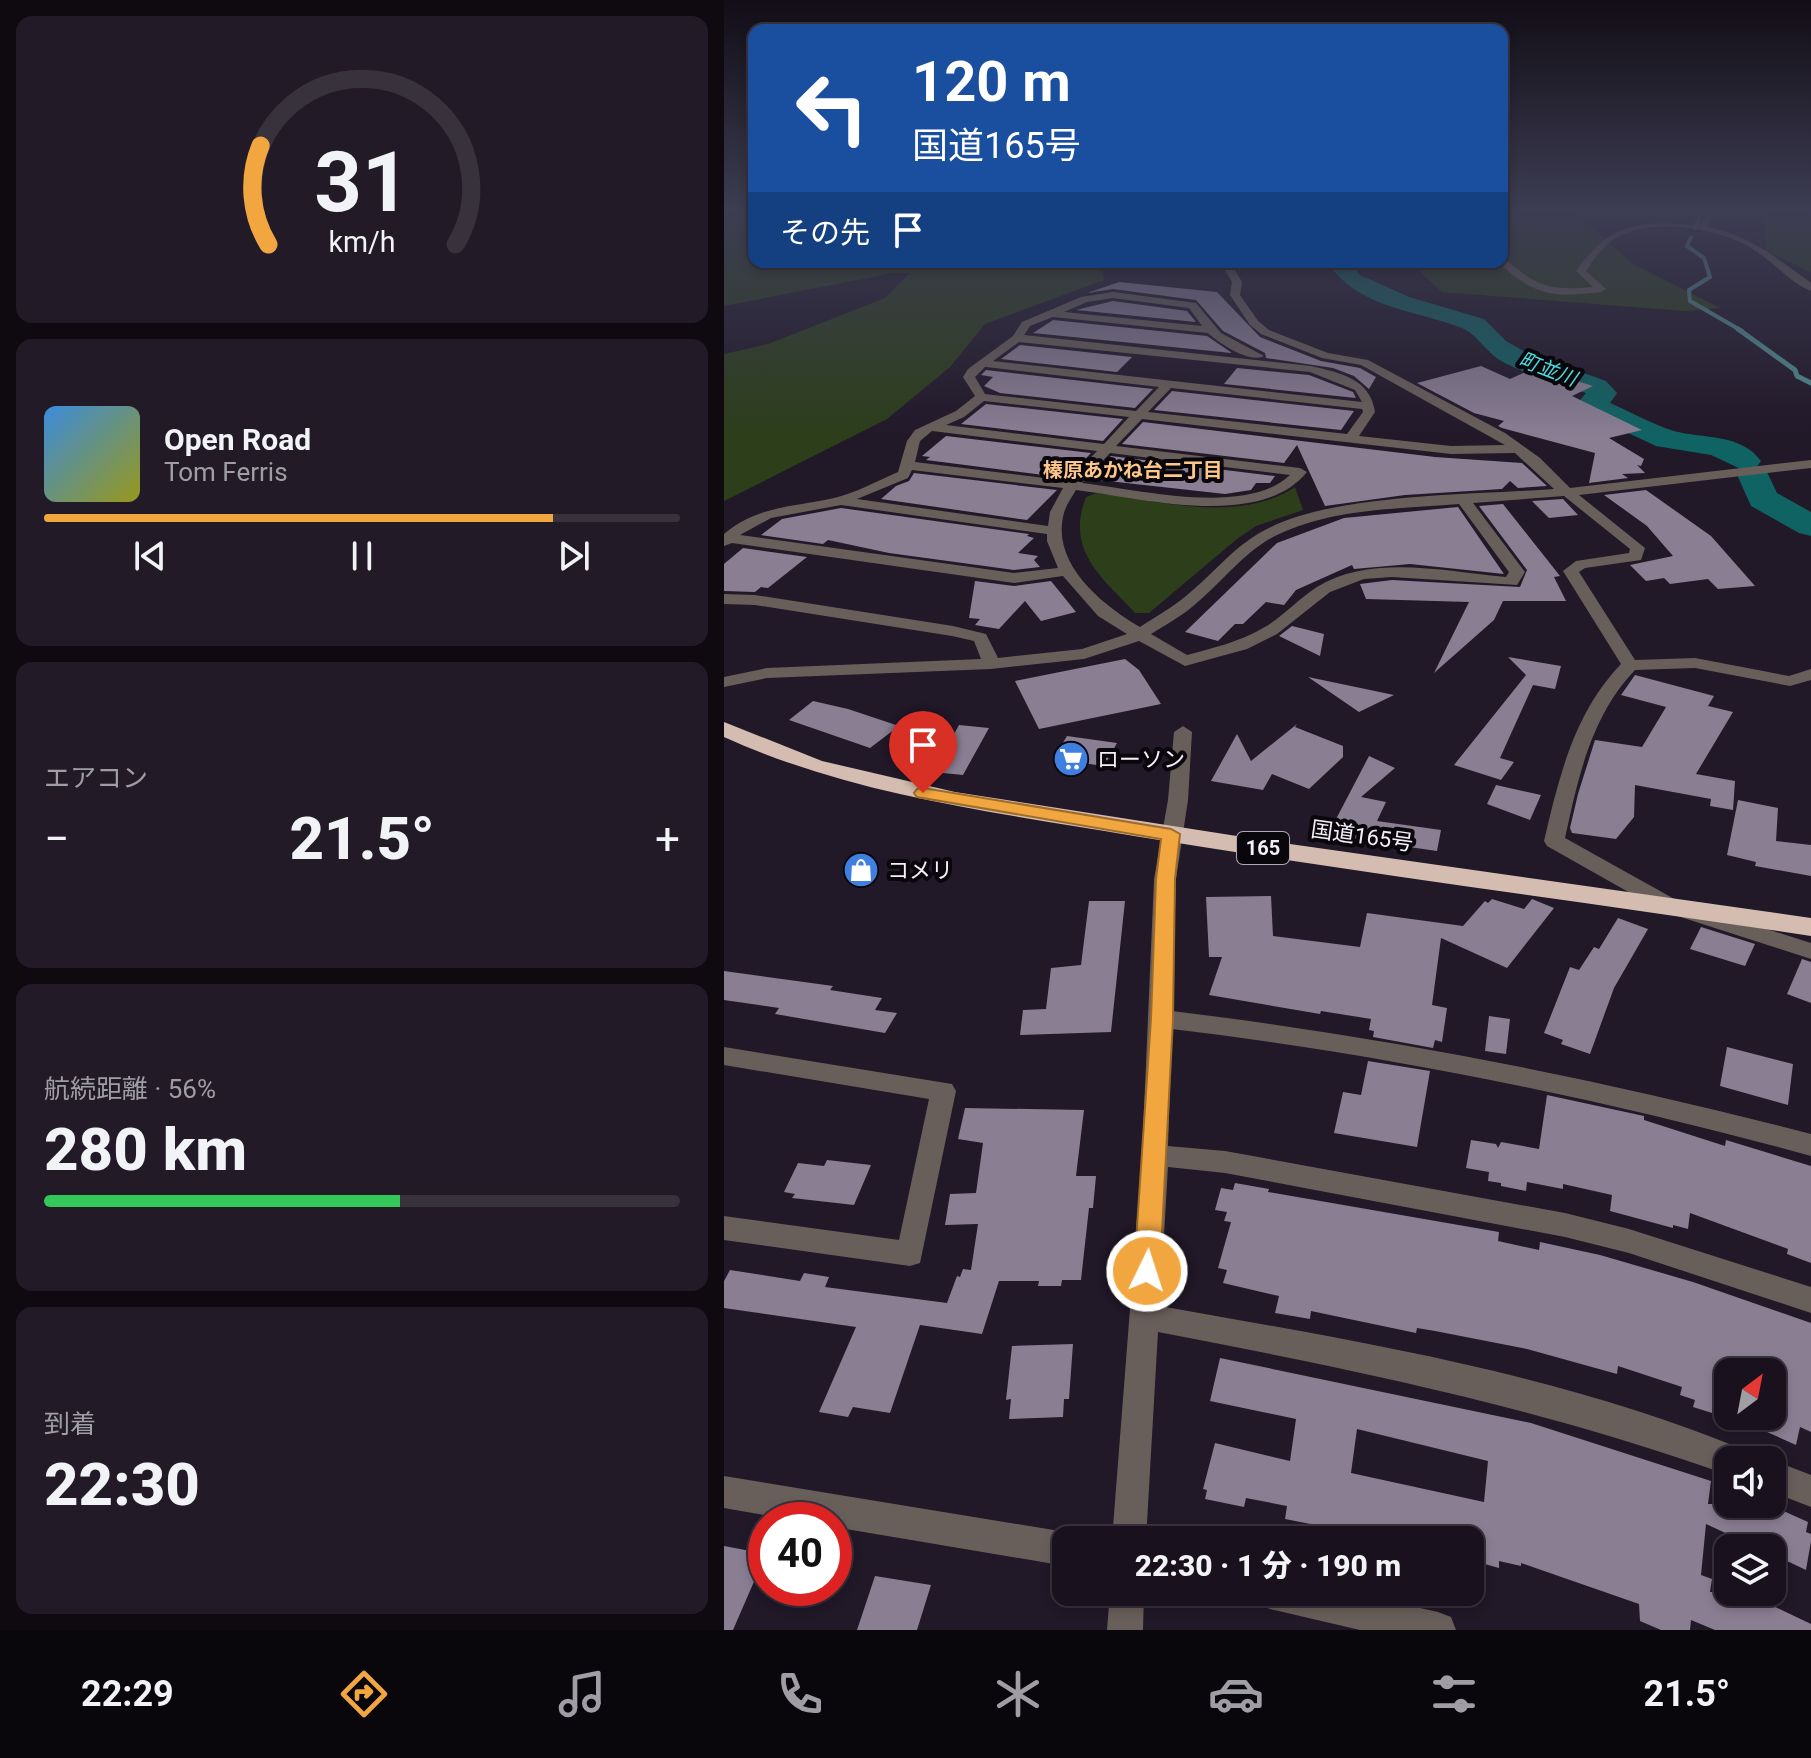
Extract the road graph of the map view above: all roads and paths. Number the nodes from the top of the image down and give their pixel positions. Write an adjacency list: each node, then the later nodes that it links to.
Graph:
1 (1236, 286): 16 (street)
2 (1538, 286): 3 (street)
3 (1598, 286)
4 (1052, 314): 5 (street); 5 (street); 6 (street)
5 (1210, 330): 8 (street)
6 (1017, 338): 7 (street); 8 (street)
7 (986, 364): 9 (street); 10 (street)
8 (1277, 364): 11 (street)
9 (1168, 384): 11 (street); 12 (street)
10 (981, 397): 12 (street); 13 (street)
11 (1368, 406): 14 (street)
12 (1138, 415): 14 (street); 15 (street)
13 (931, 427): 15 (street); 18 (street)
14 (1350, 439): 16 (street)
15 (1106, 449): 19 (street); 19 (street)
16 (1520, 449): 20 (street)
17 (1811, 464): 20 (street)
18 (908, 465): 19 (street); 22 (street)
19 (1071, 486): 23 (street)
20 (1567, 492): 21 (street); 29 (street)
21 (1463, 500): 27 (street); 27 (street)
22 (841, 501): 23 (street); 24 (street)
23 (1054, 531): 25 (street)
24 (727, 540): 25 (street)
25 (1067, 571): 27 (street)
26 (724, 599): 28 (street)
27 (1139, 635): 28 (street)
28 (991, 664): 30 (street)
29 (1630, 665): 31 (street); 37 (street)
30 (761, 674): 32 (street); 33 (street)
31 (1811, 674)
32 (724, 675)
33 (724, 682)
34 (724, 729): 36 (highway, 国道165号 / 165)
35 (1183, 732): 36 (street)
36 (1171, 834): 37 (highway, 国道165号 / 165); 40 (street)
37 (1670, 906): 38 (highway, 国道165号 / 165); 39 (street)
38 (1811, 927)
39 (1811, 951)
40 (1162, 1019): 42 (street); 43 (street)
41 (724, 1056): 44 (street)
42 (1811, 1145)
43 (1155, 1155): 45 (street); 46 (street)
44 (724, 1228)
45 (1811, 1300)
46 (1143, 1316): 47 (street); 51 (street)
47 (1714, 1454)
48 (1786, 1481): 49 (street)
49 (1811, 1491)
50 (724, 1492): 52 (street)
51 (1130, 1526)
52 (1052, 1547)
53 (1126, 1606): 55 (street)
54 (1332, 1606): 56 (street)
55 (1125, 1630)
56 (1438, 1630)

